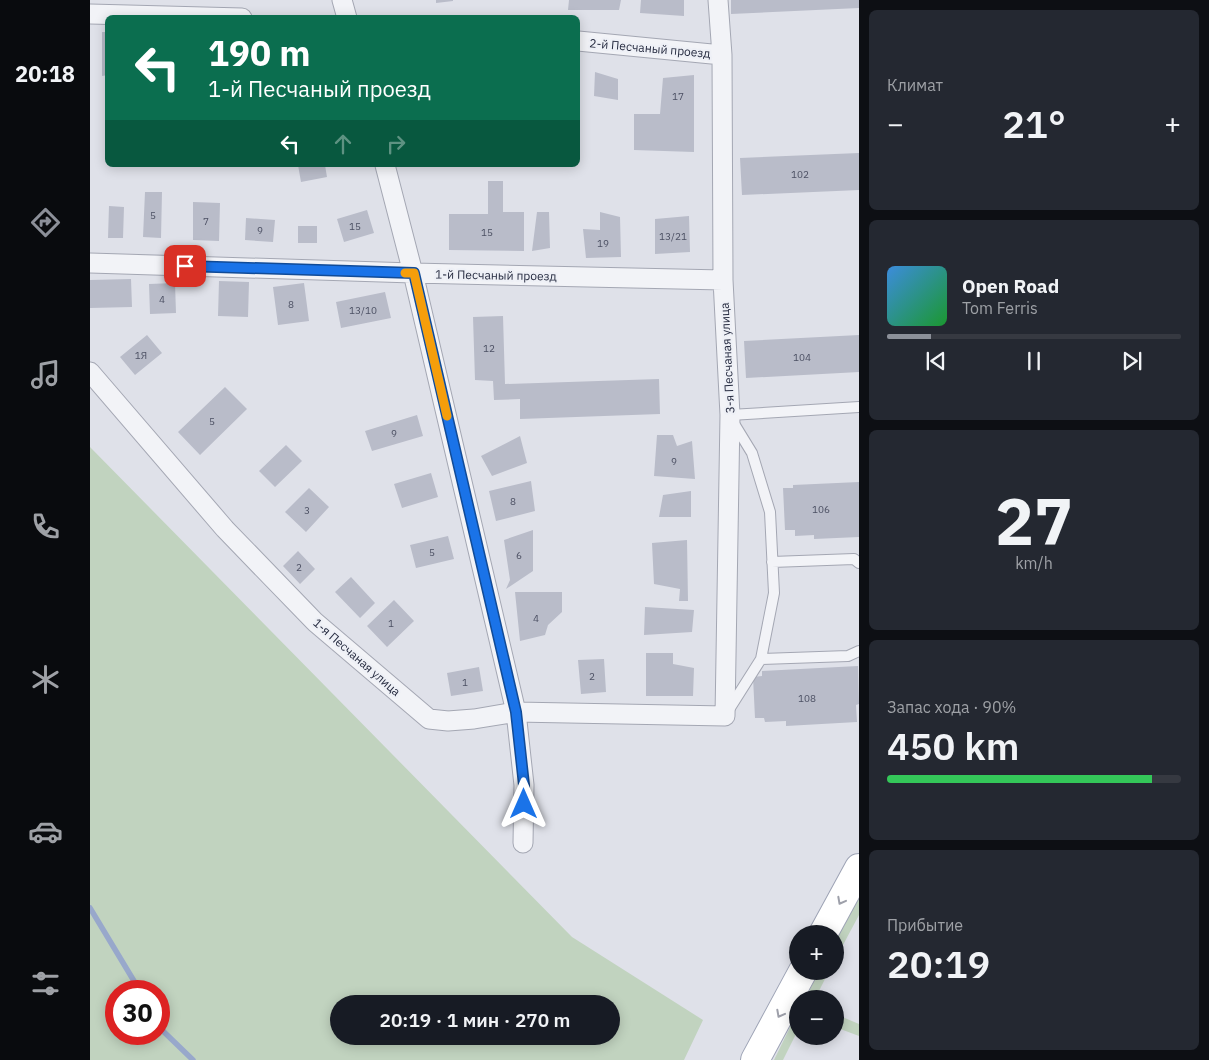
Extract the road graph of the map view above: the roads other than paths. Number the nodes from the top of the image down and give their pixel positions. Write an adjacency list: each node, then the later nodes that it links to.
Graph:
1 (342, 0): 5 (street)
2 (718, 0): 7 (street, 3-я Песчаная улица)
3 (90, 14): 4 (street)
4 (128, 15)
5 (346, 15)
6 (580, 41): 7 (street, 2-й Песчаный проезд)
7 (722, 55): 11 (street, 3-я Песчаная улица)
8 (386, 167): 10 (street)
9 (90, 263): 10 (street, 1-й Песчаный проезд)
10 (414, 273): 11 (street, 1-й Песчаный проезд); 19 (street)
11 (723, 280): 14 (street, 3-я Песчаная улица)
12 (90, 372): 19 (street, 1-я Песчаная улица)
13 (859, 407): 14 (lane)
14 (730, 416): 15 (lane); 20 (street, 3-я Песчаная улица)
15 (772, 562): 16 (lane); 18 (lane)
16 (859, 563)
17 (859, 651): 18 (lane)
18 (761, 659): 20 (lane)
19 (516, 712): 20 (street, 1-я Песчаная улица); 21 (street)
20 (725, 716)
21 (523, 843)
22 (859, 868): 23 (main road, one-way to 23)
23 (828, 925)
24 (798, 980): 25 (main road, one-way to 25)
25 (755, 1060)

